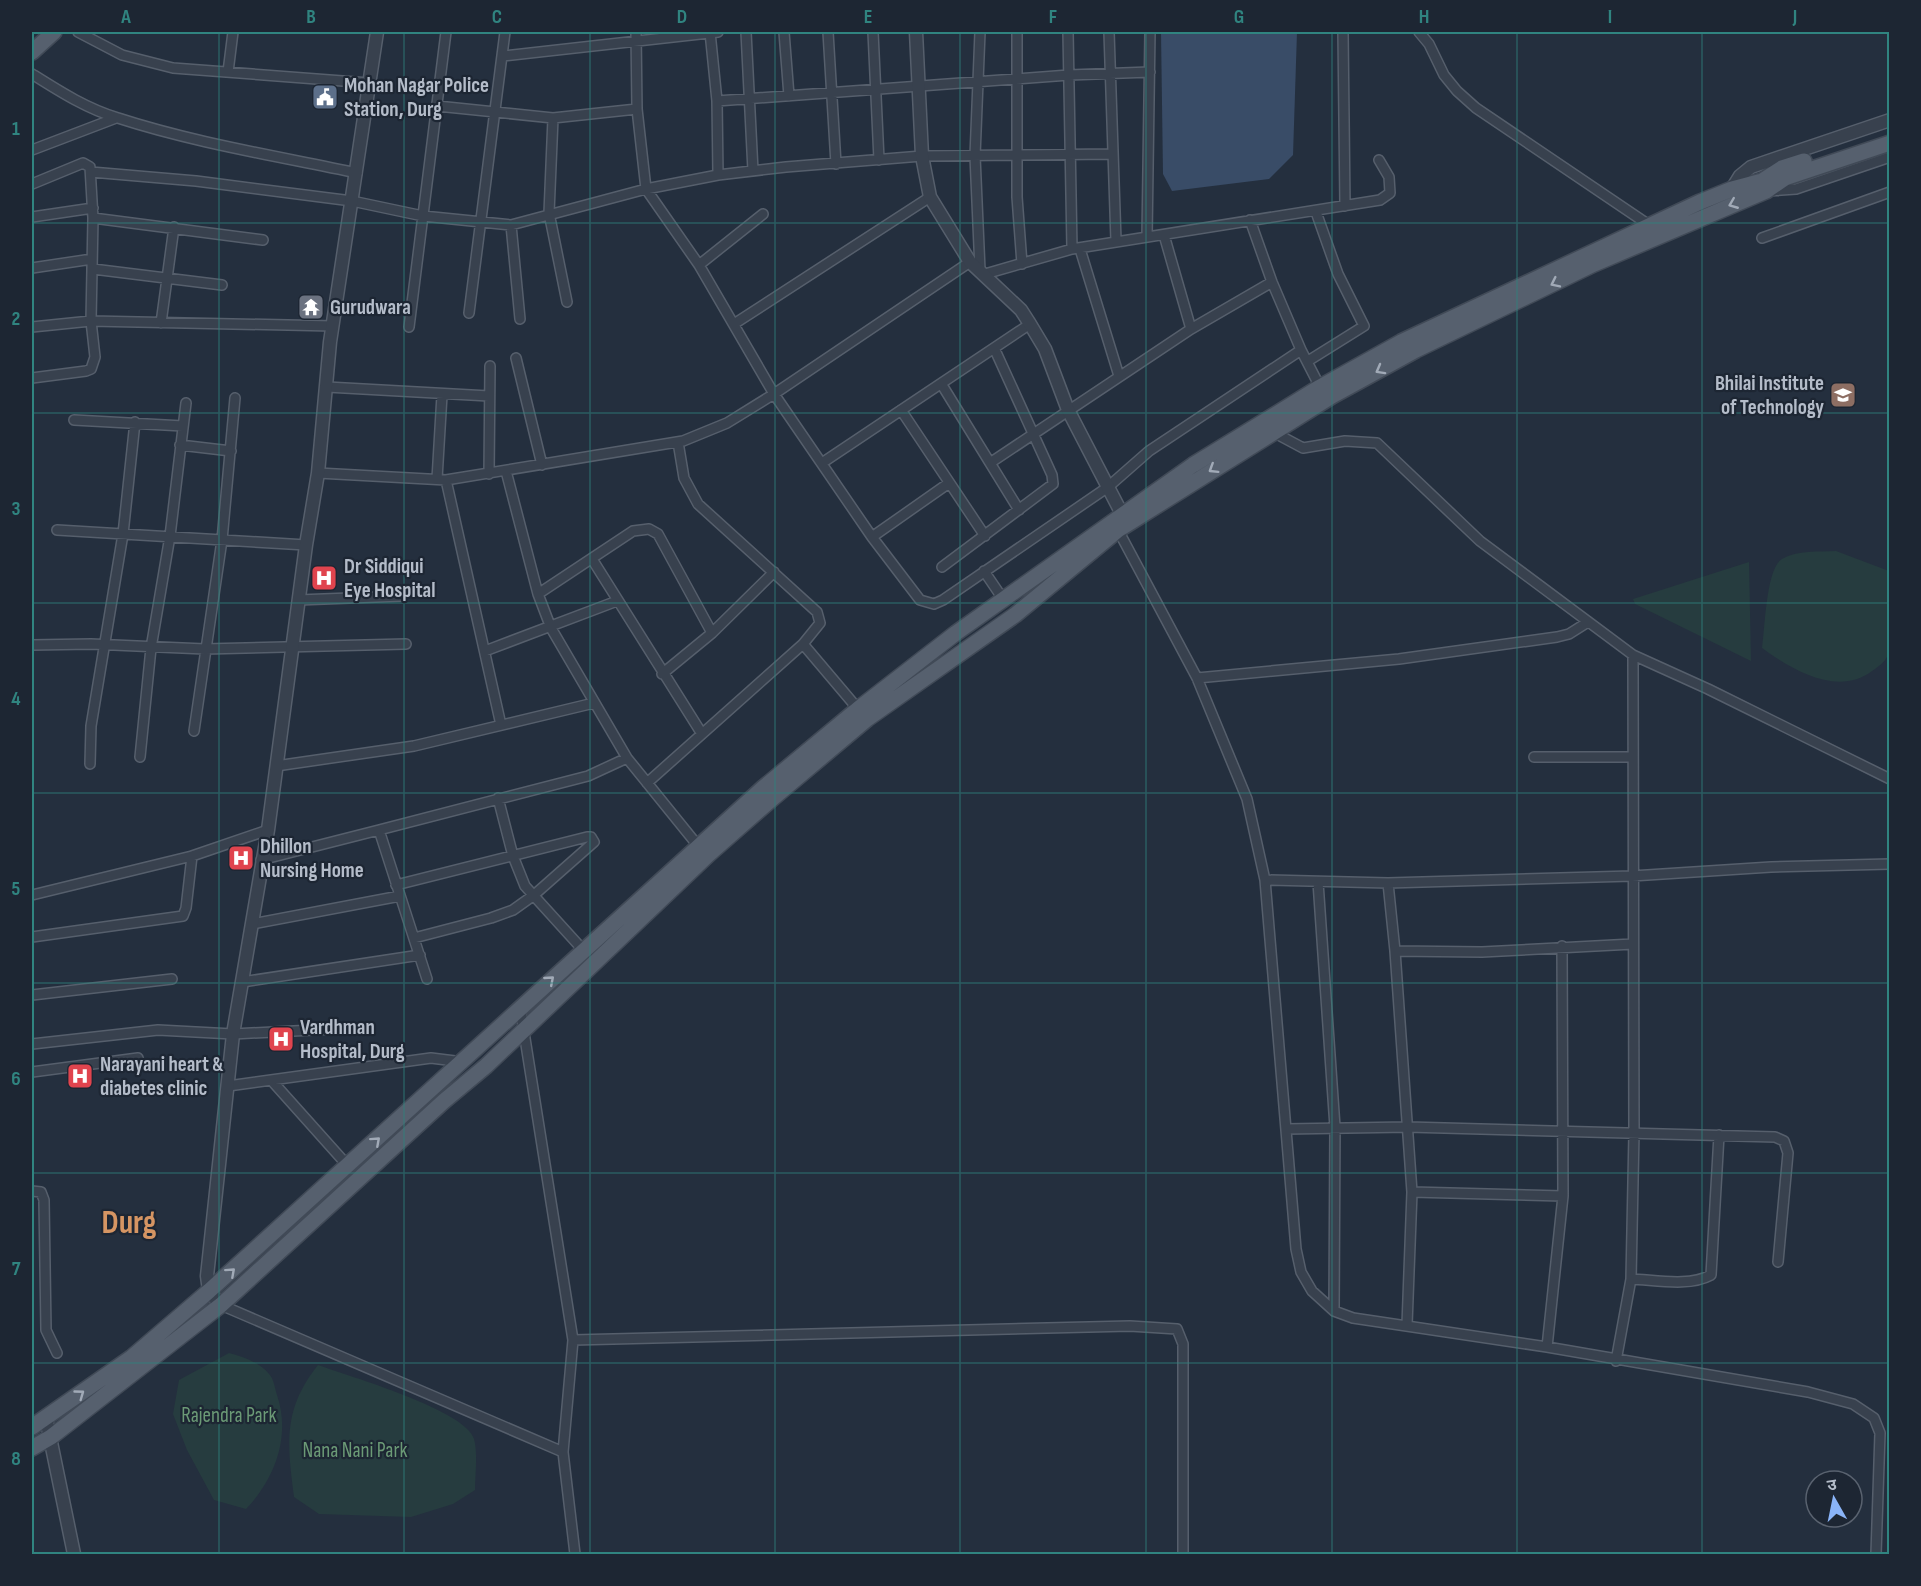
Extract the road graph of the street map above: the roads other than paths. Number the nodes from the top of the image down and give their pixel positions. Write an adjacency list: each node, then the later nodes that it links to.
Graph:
1 (54, 32): 21 (main road)
2 (78, 32): 23 (street)
3 (233, 32): 23 (street)
4 (377, 32): 29 (street)
5 (446, 32): 37 (street)
6 (505, 32): 22 (street)
7 (708, 32): 20 (street); 36 (street)
8 (746, 32): 35 (street)
9 (784, 32): 34 (street)
10 (828, 32): 33 (street)
11 (873, 32): 32 (street)
12 (916, 32): 31 (street)
13 (980, 32): 30 (street)
14 (1017, 32): 28 (street)
15 (1068, 32): 27 (street)
16 (1109, 32): 25 (street)
17 (1150, 32): 24 (street)
18 (1343, 32): 67 (street)
19 (1419, 32): 77 (street)
20 (636, 36): 22 (street); 38 (street)
21 (32, 52)
22 (503, 56): 39 (street)
23 (228, 72): 29 (street)
24 (1150, 72): 25 (street); 80 (street)
25 (1111, 73): 27 (street); 47 (street)
26 (32, 75): 40 (street)
27 (1069, 75): 28 (street); 46 (street)
28 (1018, 78): 30 (street); 48 (street)
29 (369, 83): 57 (street)
30 (978, 83): 31 (street); 50 (street)
31 (919, 86): 32 (street); 49 (street)
32 (876, 89): 33 (street); 52 (street)
33 (831, 93): 34 (street); 54 (street)
34 (789, 96): 35 (street)
35 (749, 99): 36 (street); 55 (street)
36 (717, 102): 59 (street)
37 (437, 106): 39 (street); 72 (street)
38 (637, 109): 41 (street); 61 (street)
39 (496, 114): 41 (street); 75 (street)
40 (116, 118): 45 (street); 57 (street)
41 (554, 118): 70 (street)
42 (1890, 120): 62 (street)
43 (1890, 133): 58 (main road)
44 (1890, 143): 58 (main road)
45 (32, 150)
46 (1070, 154): 47 (street); 48 (street); 84 (street)
47 (1113, 154): 83 (street)
48 (1018, 155): 50 (street); 86 (street)
49 (922, 156): 50 (street); 52 (street); 65 (street)
50 (975, 156): 89 (street)
51 (1890, 157): 63 (street)
52 (879, 160): 54 (street)
53 (1379, 160): 67 (street)
54 (836, 164): 55 (street)
55 (753, 171): 59 (street)
56 (91, 172): 60 (street); 66 (street); 69 (street)
57 (357, 173): 66 (street)
58 (1784, 173): 62 (main road); 63 (main road)
59 (718, 176): 61 (street)
60 (32, 184)
61 (646, 189): 70 (street); 87 (street)
62 (1732, 189): 77 (main road)
63 (1766, 191): 124 (main road, one-way to 124)
64 (1890, 192): 81 (street)
65 (930, 197): 89 (street); 98 (street)
66 (352, 201): 72 (street); 100 (street)
67 (1345, 206): 68 (street)
68 (1316, 212): 74 (street); 107 (street)
69 (93, 213): 73 (street); 78 (street); 85 (street)
70 (549, 213): 76 (street); 93 (street)
71 (763, 214): 87 (street)
72 (423, 216): 75 (street); 102 (street)
73 (32, 217)
74 (1250, 220): 79 (street); 91 (street)
75 (480, 224): 76 (street); 94 (street)
76 (511, 225): 95 (street)
77 (1649, 225): 113 (main road)
78 (174, 227): 82 (street); 90 (street)
79 (1164, 235): 80 (street); 103 (street)
80 (1147, 237): 83 (street)
81 (1762, 238)
82 (263, 240)
83 (1116, 241): 84 (street)
84 (1076, 249): 86 (street); 109 (street)
85 (92, 264): 88 (street); 90 (street); 96 (street)
86 (1022, 264): 89 (street)
87 (699, 265): 98 (street)
88 (32, 268)
89 (979, 269): 99 (street); 114 (street)
90 (167, 278): 92 (street); 97 (street)
91 (1272, 282): 103 (street); 105 (street)
92 (222, 285)
93 (567, 302)
94 (469, 313)
95 (520, 319)
96 (91, 321): 97 (street); 101 (street); 110 (street)
97 (161, 323): 100 (street)
98 (734, 324): 114 (street)
99 (1030, 324): 104 (street); 120 (street)
100 (333, 326): 112 (street)
101 (32, 327)
102 (409, 327)
103 (1191, 328): 109 (street)
104 (995, 350): 111 (street); 125 (street)
105 (1301, 350): 107 (street); 137 (street)
106 (516, 358): 131 (street)
107 (1308, 361): 113 (street)
108 (490, 366): 116 (street)
109 (1119, 376): 120 (street)
110 (32, 378)
111 (942, 385): 119 (street); 130 (street)
112 (327, 387): 115 (street); 133 (street)
113 (1320, 387): 139 (main road)
114 (774, 394): 126 (street); 129 (street)
115 (441, 395): 116 (street); 135 (street)
116 (489, 396): 134 (street)
117 (235, 398): 128 (street)
118 (186, 403): 123 (street)
119 (901, 410): 129 (street); 136 (street)
120 (1068, 410): 125 (street); 137 (street)
121 (74, 420): 122 (street)
122 (135, 422): 123 (street); 142 (street)
123 (183, 426): 127 (street)
124 (1273, 432): 141 (main road, one-way to 141); 157 (street)
125 (1033, 434): 130 (street); 138 (street)
126 (681, 442): 131 (street); 150 (street)
127 (180, 445): 128 (street); 143 (street)
128 (231, 451): 146 (street)
129 (822, 463): 145 (street)
130 (990, 463): 138 (street)
131 (542, 465): 132 (street)
132 (506, 471): 134 (street); 153 (street)
133 (318, 473): 135 (street); 147 (street)
134 (489, 474): 135 (street)
135 (442, 479): 167 (street)
136 (949, 483): 144 (street); 145 (street)
137 (1108, 487): 139 (street); 151 (street)
138 (1019, 510): 144 (street)
139 (1122, 514): 141 (street); 152 (main road)
140 (57, 530): 142 (street)
141 (1118, 530): 170 (street); 214 (main road)
142 (123, 534): 143 (street); 163 (street)
143 (170, 536): 146 (street); 164 (street)
144 (985, 536): 149 (street)
145 (872, 537): 151 (street)
146 (222, 540): 147 (street); 166 (street)
147 (306, 544): 155 (street)
148 (592, 559): 153 (street); 156 (street); 159 (street)
149 (942, 567)
150 (774, 572): 159 (street); 161 (street)
151 (987, 575): 152 (street)
152 (999, 593): 172 (main road)
153 (537, 594): 158 (street)
154 (402, 597): 155 (street)
155 (298, 600): 165 (street)
156 (617, 601): 158 (street); 169 (street)
157 (1588, 622): 168 (street); 170 (street)
158 (551, 628): 167 (street); 171 (street)
159 (712, 633): 169 (street)
160 (406, 644): 165 (street)
161 (803, 644): 172 (street); 175 (street)
162 (32, 645): 163 (street)
163 (105, 646): 164 (street); 180 (street)
164 (151, 648): 166 (street); 178 (street)
165 (292, 648): 166 (street); 181 (street)
166 (205, 649): 174 (street)
167 (485, 651): 173 (street)
168 (1634, 655): 177 (street); 182 (street)
169 (662, 674): 175 (street)
170 (1197, 678): 193 (street)
171 (594, 703): 173 (street); 179 (street)
172 (858, 709): 187 (main road)
173 (501, 725): 181 (street)
174 (194, 731)
175 (702, 734): 183 (street)
176 (1534, 757): 177 (street)
177 (1633, 757): 192 (street)
178 (140, 758)
179 (627, 758): 183 (street); 184 (street)
180 (90, 764)
181 (276, 766): 185 (street)
182 (1890, 779)
183 (647, 783): 187 (street)
184 (498, 798): 186 (street); 189 (street)
185 (268, 830): 188 (street); 190 (street)
186 (379, 830): 190 (street); 196 (street)
187 (699, 847): 205 (main road)
188 (192, 856): 197 (street); 201 (street)
189 (513, 856): 196 (street); 198 (street); 198 (street)
190 (261, 860): 200 (street)
191 (1890, 864): 192 (street)
192 (1632, 876): 195 (street); 203 (street)
193 (1265, 880): 194 (street); 224 (street)
194 (1318, 882): 195 (street); 222 (street)
195 (1388, 883): 206 (street)
196 (396, 885): 199 (street)
197 (32, 895)
198 (534, 895): 202 (street); 205 (street)
199 (400, 896): 200 (street); 202 (street)
200 (252, 924): 210 (street)
201 (32, 936)
202 (414, 938): 207 (street)
203 (1633, 944): 204 (street); 226 (street)
204 (1562, 946): 206 (street); 225 (street)
205 (584, 951): 212 (main road, one-way to 205)
206 (1395, 951): 223 (street)
207 (420, 955): 209 (street); 210 (street)
208 (172, 979): 211 (street)
209 (427, 979)
210 (242, 982): 215 (street)
211 (32, 995)
212 (520, 1007): 214 (street); 218 (main road)
213 (353, 1028): 215 (street)
214 (525, 1029): 235 (main road); 238 (street)
215 (233, 1034): 216 (street); 221 (street)
216 (32, 1044)
217 (138, 1058): 219 (street)
218 (464, 1062): 220 (street); 228 (main road, one-way to 218)
219 (32, 1072)
220 (272, 1081): 221 (street); 228 (street)
221 (228, 1086): 234 (street)
222 (1335, 1127): 223 (street); 224 (street); 236 (street)
223 (1408, 1127): 225 (street); 230 (street)
224 (1286, 1129): 236 (street)
225 (1563, 1133): 226 (street); 231 (street)
226 (1634, 1133): 227 (street); 233 (street)
227 (1719, 1135): 232 (street); 233 (street)
228 (348, 1166): 234 (main road, one-way to 228)
229 (32, 1191): 240 (street)
230 (1412, 1192): 231 (street); 237 (street)
231 (1563, 1196): 239 (street)
232 (1778, 1262)
233 (1632, 1279): 241 (street)
234 (209, 1291): 235 (street); 242 (main road, one-way to 234)
235 (222, 1305): 245 (main road); 247 (street)
236 (1334, 1311): 237 (street)
237 (1407, 1325): 239 (street)
238 (573, 1340): 247 (street); 250 (street)
239 (1547, 1347): 241 (street)
240 (57, 1353)
241 (1616, 1361): 244 (street)
242 (46, 1419): 243 (main road); 245 (street)
243 (32, 1427)
244 (1885, 1433): 251 (street)
245 (51, 1437): 246 (main road); 248 (street)
246 (32, 1448)
247 (563, 1452): 249 (street)
248 (74, 1554)
249 (575, 1554)
250 (1183, 1554)
251 (1876, 1554)

